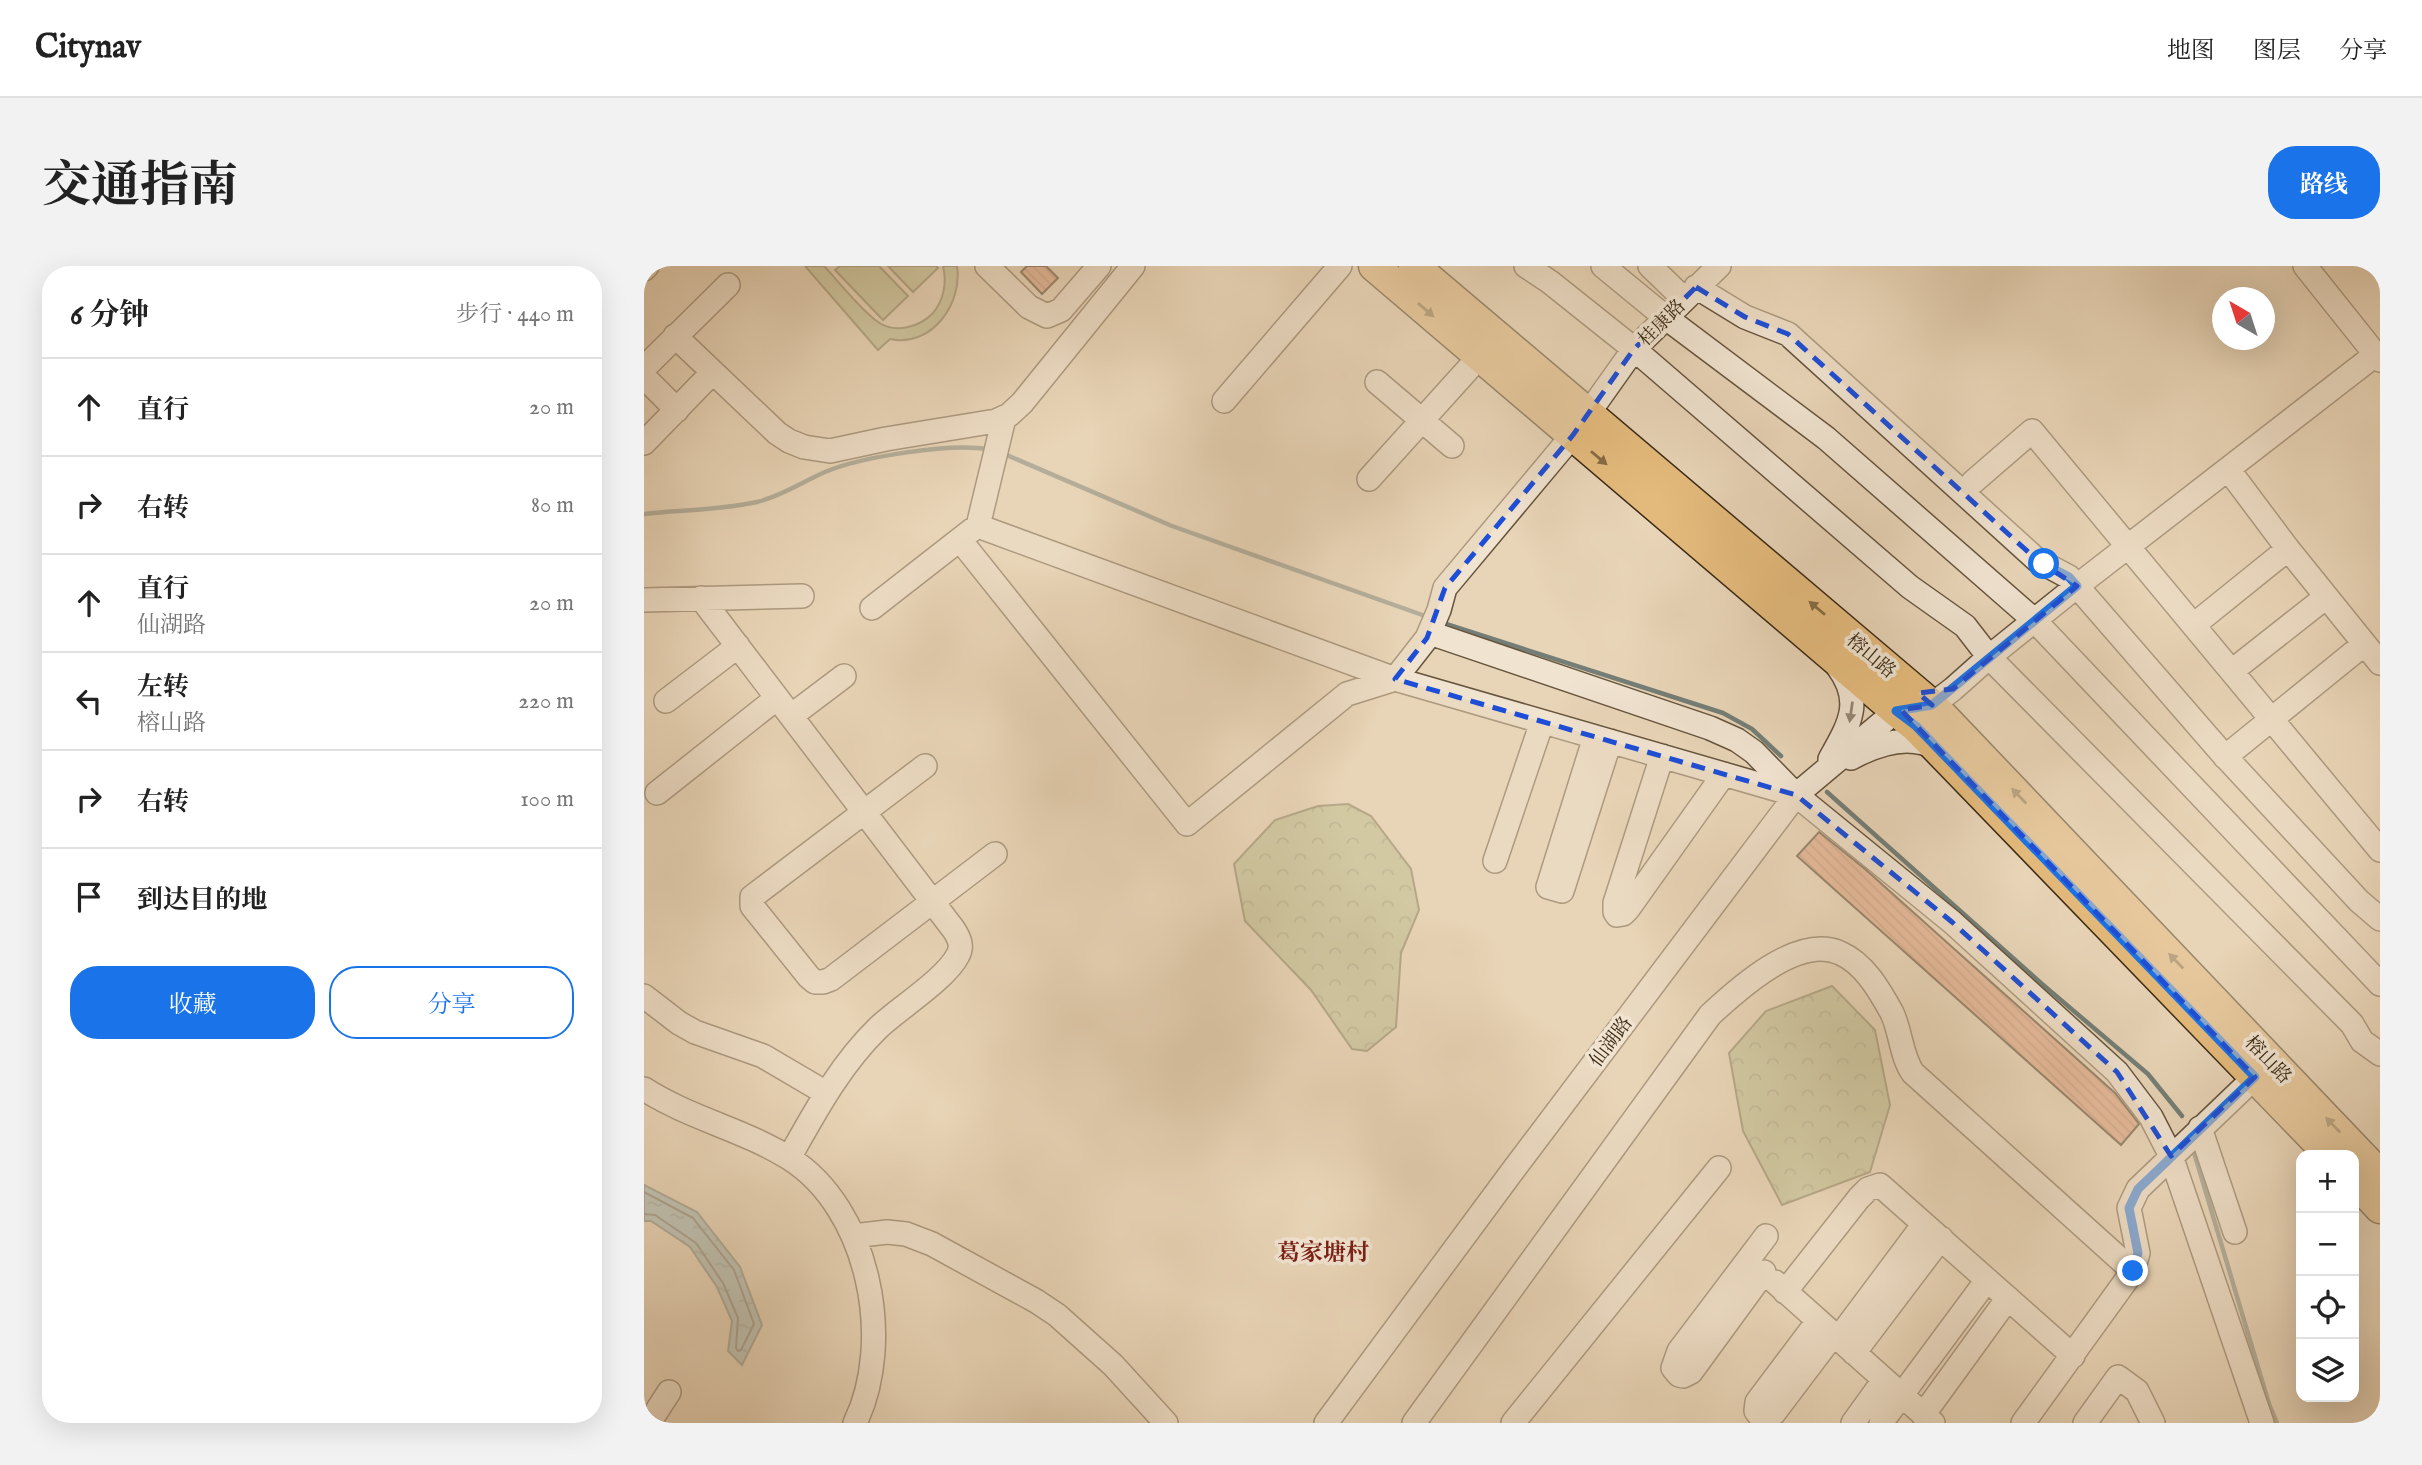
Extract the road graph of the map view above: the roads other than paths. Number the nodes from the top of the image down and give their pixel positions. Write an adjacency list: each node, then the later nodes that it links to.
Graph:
1 (987, 266): 2 (street)
2 (1100, 266)
3 (1133, 266): 24 (street)
4 (1340, 266): 22 (street)
5 (1374, 266): 17 (main road, 榕山路, one-way to 17)
6 (1414, 266): 26 (main road, 榕山路)
7 (1526, 266): 16 (street)
8 (1603, 266): 14 (street)
9 (1650, 266): 13 (street)
10 (1719, 266): 13 (street, 桂康路)
11 (2305, 266): 18 (street)
12 (728, 285): 15 (street)
13 (1690, 293): 14 (street, 桂康路); 35 (street)
14 (1665, 317): 16 (street, 桂康路); 41 (street)
15 (676, 336): 19 (street); 20 (street)
16 (1634, 349): 26 (street, 桂康路); 47 (street)
17 (1480, 356): 25 (street); 26 (main road, 榕山路)
18 (2378, 357): 29 (street)
19 (646, 364): 23 (street)
20 (713, 372): 23 (street); 24 (street)
21 (1377, 382): 25 (street)
22 (1224, 401)
23 (677, 410): 27 (street)
24 (1004, 418): 32 (street)
25 (1422, 420): 28 (street); 30 (street)
26 (1580, 425): 43 (street, 桂康路); 46 (main road, 榕山路, one-way to 46); 55 (main road, 榕山路, one-way to 26)
27 (644, 443)
28 (1452, 446)
29 (2228, 469): 33 (street); 34 (street)
30 (1368, 480)
31 (1973, 482): 33 (street)
32 (969, 533): 40 (street); 51 (street); 51 (street)
33 (2129, 546): 35 (street); 42 (street)
34 (2288, 549): 37 (street); 42 (street)
35 (2077, 586): 41 (street); 60 (street)
36 (802, 596): 38 (street)
37 (2326, 597): 44 (street); 49 (street)
38 (701, 598): 39 (street); 45 (street)
39 (644, 600)
40 (873, 608)
41 (2034, 620): 47 (street); 72 (street)
42 (2194, 624): 49 (street)
43 (1430, 633): 51 (street, 桂康路); 65 (street)
44 (2363, 645): 48 (street); 56 (street)
45 (738, 646): 52 (street); 53 (street)
46 (1828, 653): 54 (main road, 榕山路); 62 (street, one-way to 62)
47 (1989, 657): 55 (street); 74 (street)
48 (2380, 663)
49 (2232, 671): 56 (street)
50 (844, 676): 53 (street)
51 (1395, 679): 57 (street)
52 (666, 701)
53 (784, 707): 64 (street); 66 (street)
54 (1896, 711): 55 (street); 55 (main road, 榕山路); 62 (street, 仙湖路)
55 (1944, 717): 62 (street); 75 (main road, 榕山路); 83 (main road, 榕山路, one-way to 55)
56 (2271, 719): 60 (street); 67 (street)
57 (1542, 722): 58 (street); 69 (street)
58 (1603, 739): 58 (street); 59 (street)
59 (1662, 756): 63 (street); 63 (street)
60 (2225, 757): 71 (street)
61 (925, 766): 66 (street)
62 (1823, 772): 65 (street, 仙湖路)
63 (1724, 774): 65 (street)
64 (657, 793)
65 (1796, 795): 80 (street); 103 (street, 仙湖路)
66 (863, 811): 70 (street); 70 (street)
67 (2380, 850)
68 (995, 854): 70 (street)
69 (1495, 861)
70 (933, 902): 77 (street)
71 (2380, 919)
72 (2380, 984)
73 (644, 996): 77 (street)
74 (2380, 1054)
75 (2255, 1077): 78 (street); 79 (main road, 榕山路)
76 (644, 1089): 81 (street)
77 (827, 1093): 81 (street)
78 (2200, 1128): 80 (street); 87 (street)
79 (2325, 1150)
80 (2171, 1156): 90 (street); 111 (street)
81 (789, 1157): 88 (street)
82 (1719, 1168): 105 (street)
83 (2380, 1175)
84 (2359, 1186): 85 (main road)
85 (2380, 1208)
86 (1933, 1231): 91 (street); 92 (street); 94 (street)
87 (2235, 1232)
88 (853, 1236): 101 (street); 102 (street)
89 (1766, 1236): 92 (street)
90 (2133, 1271): 95 (street); 104 (street)
91 (1987, 1280): 93 (street); 98 (street)
92 (1784, 1292): 94 (street)
93 (2008, 1298): 95 (street); 99 (street)
94 (1836, 1337): 96 (street)
95 (2073, 1356): 108 (street)
96 (1884, 1380): 98 (street); 106 (street)
97 (669, 1392): 100 (street)
98 (1901, 1395): 99 (street); 107 (street)
99 (1928, 1419)
100 (649, 1423)
101 (855, 1423)
102 (1166, 1423)
103 (1326, 1423)
104 (1414, 1423)
105 (1513, 1423)
106 (1853, 1423)
107 (1881, 1423)
108 (2024, 1423)
109 (2085, 1423): 110 (street)
110 (2152, 1423)
111 (2262, 1423)

